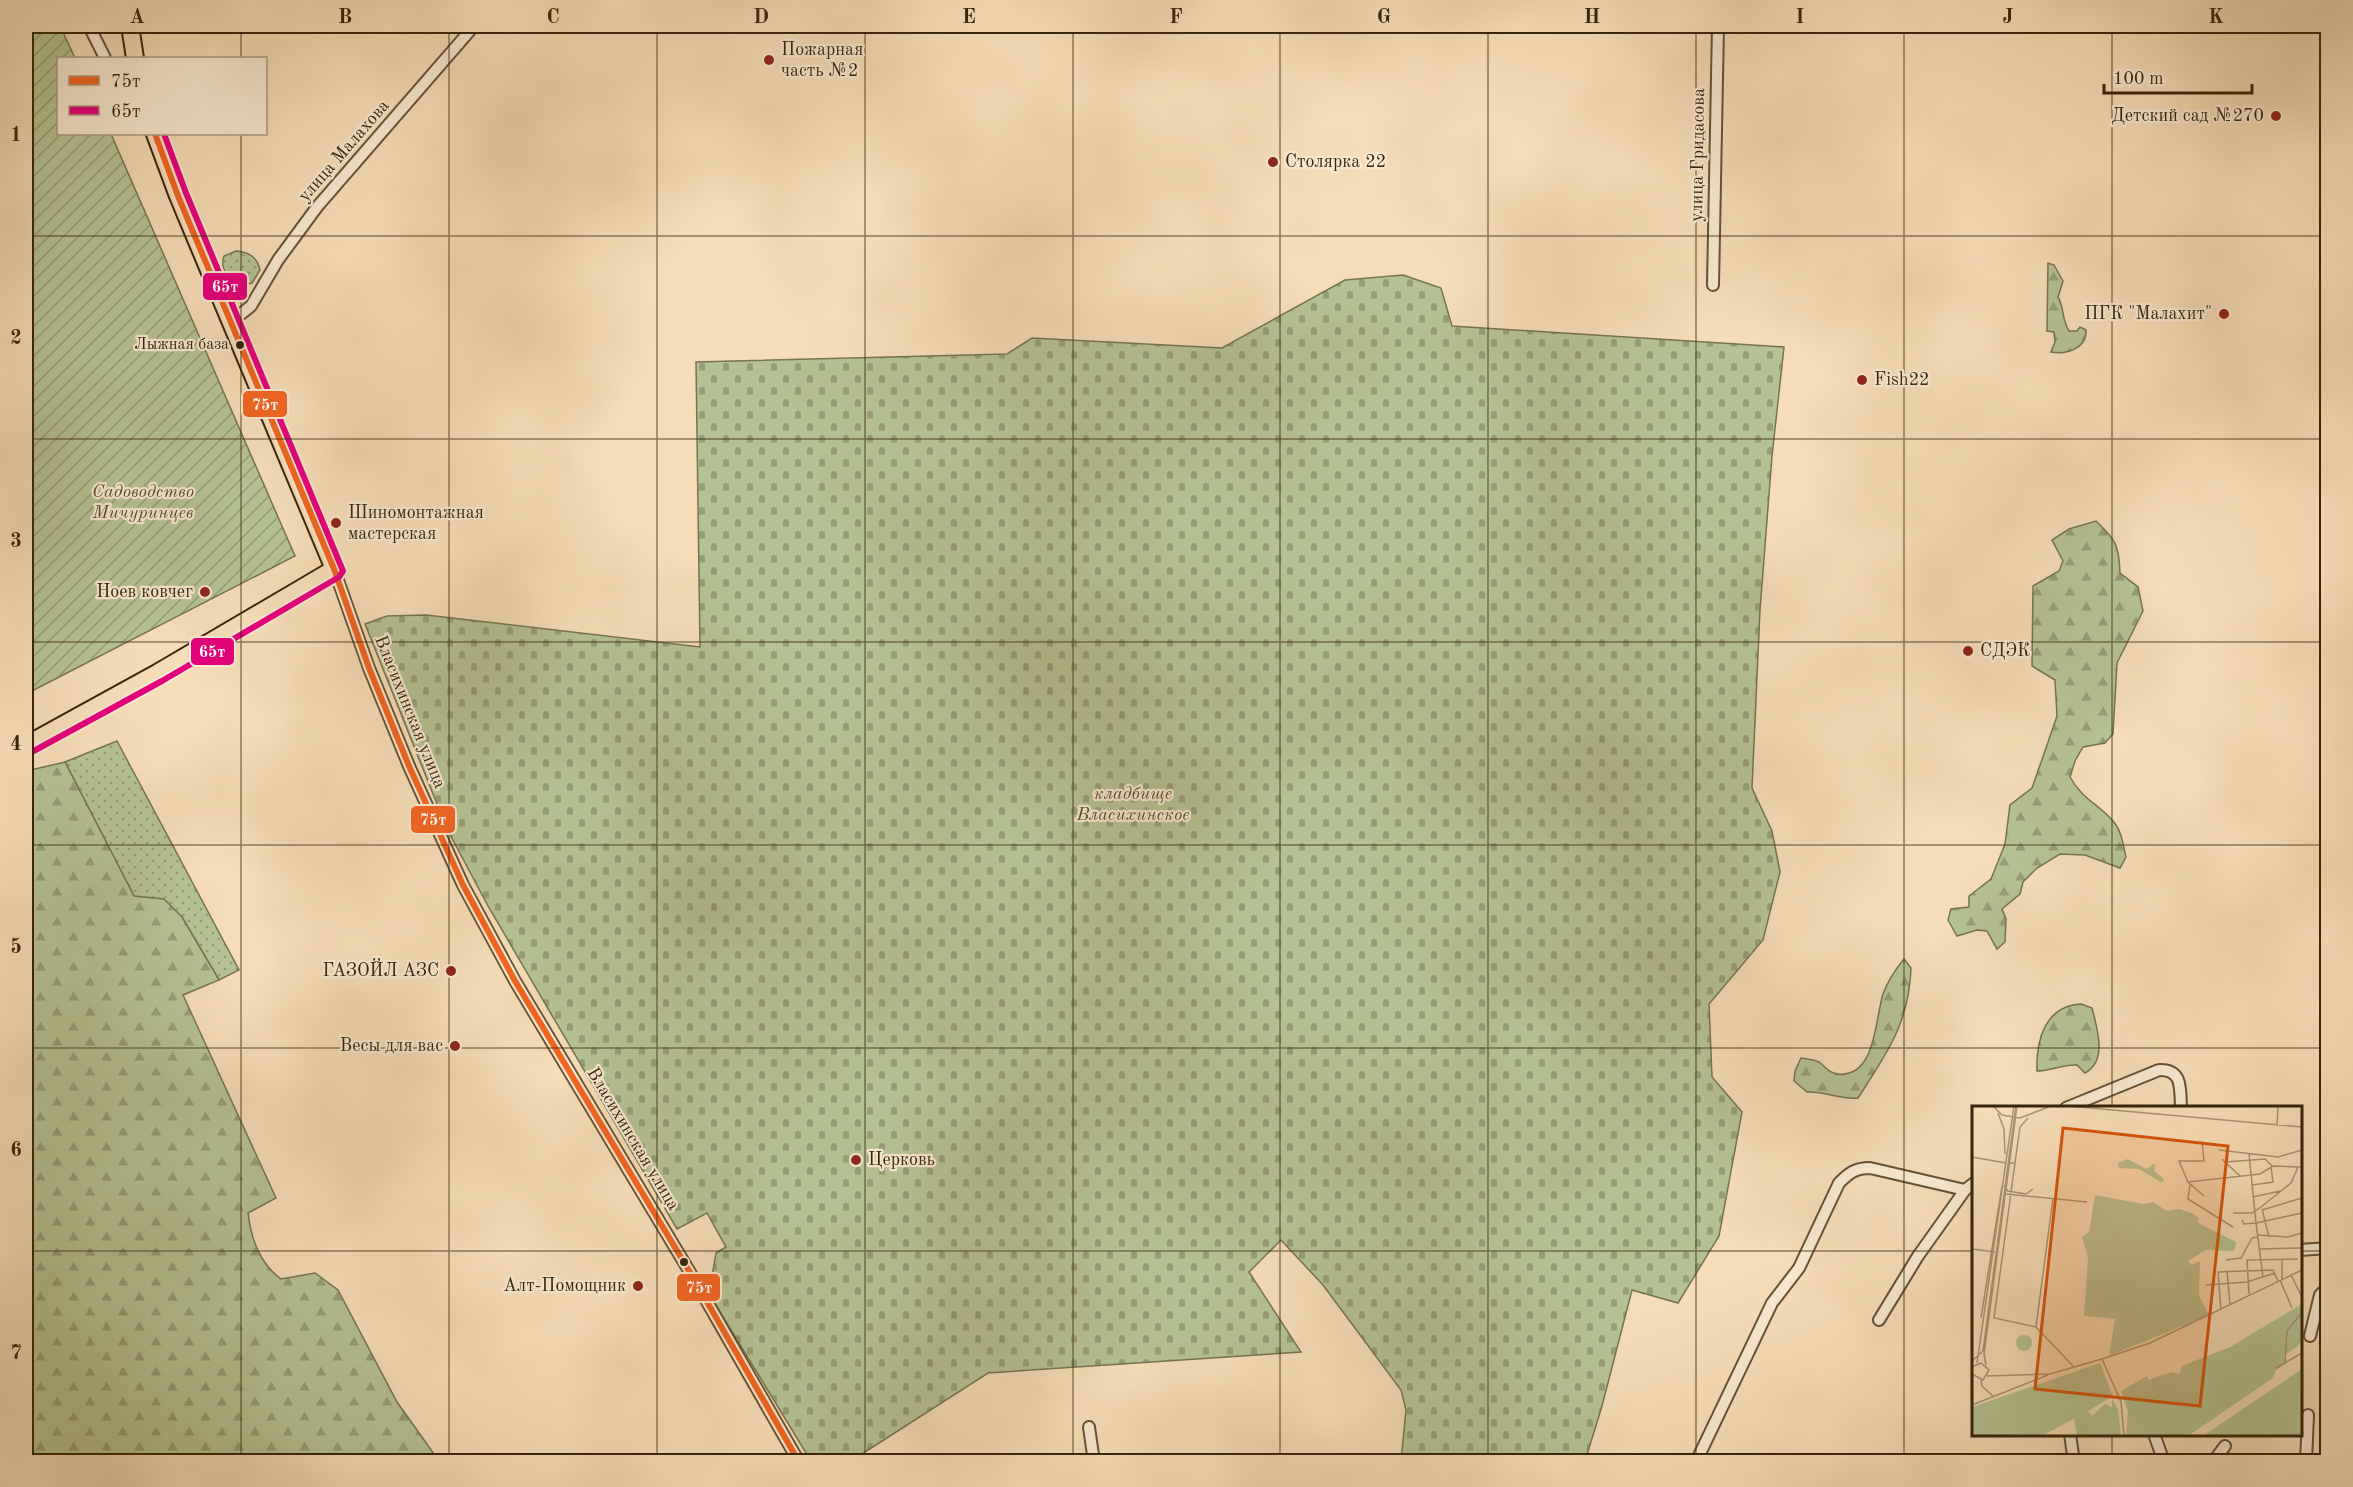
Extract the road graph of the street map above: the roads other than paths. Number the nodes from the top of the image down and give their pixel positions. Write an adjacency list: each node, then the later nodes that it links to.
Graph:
1 (89, 26): 5 (street)
2 (130, 26): 6 (highway)
3 (474, 26): 9 (street, улица Малахова)
4 (1718, 26): 8 (street, улица Гридасова)
5 (104, 57)
6 (135, 57)
7 (154, 135): 9 (highway, Власихинская улица)
8 (1713, 285)
9 (231, 322): 10 (highway, Власихинская улица)
10 (334, 568): 11 (highway); 25 (street, Власихинская улица)
11 (26, 745)
12 (2069, 1106): 13 (street)
13 (2181, 1106)
14 (1969, 1186): 18 (street); 27 (street)
15 (2328, 1248): 16 (street)
16 (2302, 1250)
17 (2328, 1287): 19 (street)
18 (1879, 1320)
19 (2310, 1336)
20 (2308, 1415): 31 (street)
21 (1089, 1427): 26 (street)
22 (2070, 1436): 28 (street)
23 (2155, 1436): 29 (street)
24 (2225, 1446): 30 (street)
25 (799, 1461)
26 (1094, 1461)
27 (1696, 1461)
28 (2074, 1461)
29 (2164, 1461)
30 (2213, 1461)
31 (2306, 1461)

